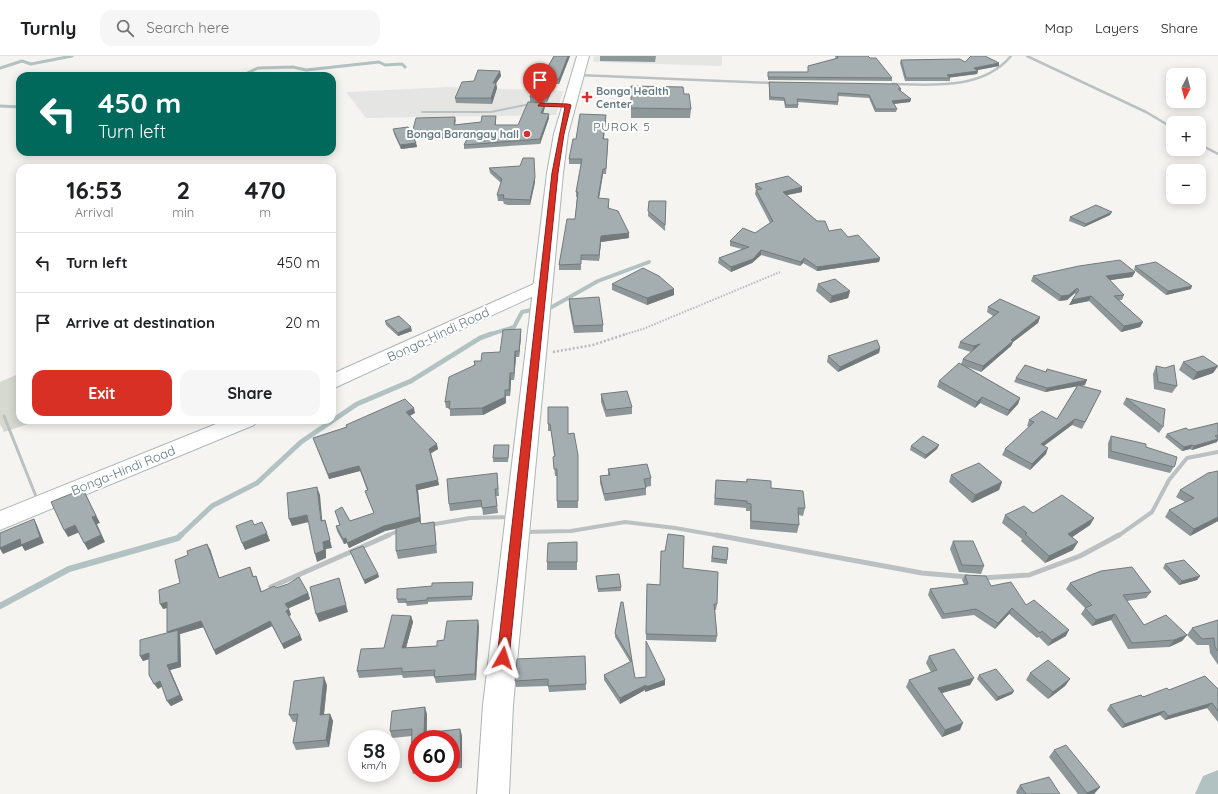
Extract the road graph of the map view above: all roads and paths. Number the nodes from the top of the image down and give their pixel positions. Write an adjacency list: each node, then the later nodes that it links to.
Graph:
1 (583, 56): 4 (main road)
2 (1010, 56): 6 (street)
3 (1026, 56): 11 (street)
4 (577, 75): 5 (street); 9 (main road)
5 (779, 83)
6 (888, 84)
7 (533, 104): 10 (lane)
8 (540, 104): 9 (lane)
9 (568, 105): 15 (main road)
10 (422, 112)
11 (1166, 124)
12 (1206, 148): 13 (street)
13 (1218, 154)
14 (780, 272): 16 (path)
15 (542, 300): 16 (main road); 17 (main road, Bonga-Hindi Road)
16 (536, 355): 23 (main road)
17 (336, 380)
18 (4, 416): 21 (lane)
19 (236, 424): 21 (main road, Bonga-Hindi Road)
20 (1218, 452): 23 (street)
21 (39, 505): 22 (main road, Bonga-Hindi Road)
22 (0, 521)
23 (517, 524): 24 (street); 27 (main road)
24 (426, 526)
25 (405, 529): 26 (street)
26 (271, 587)
27 (493, 794)

